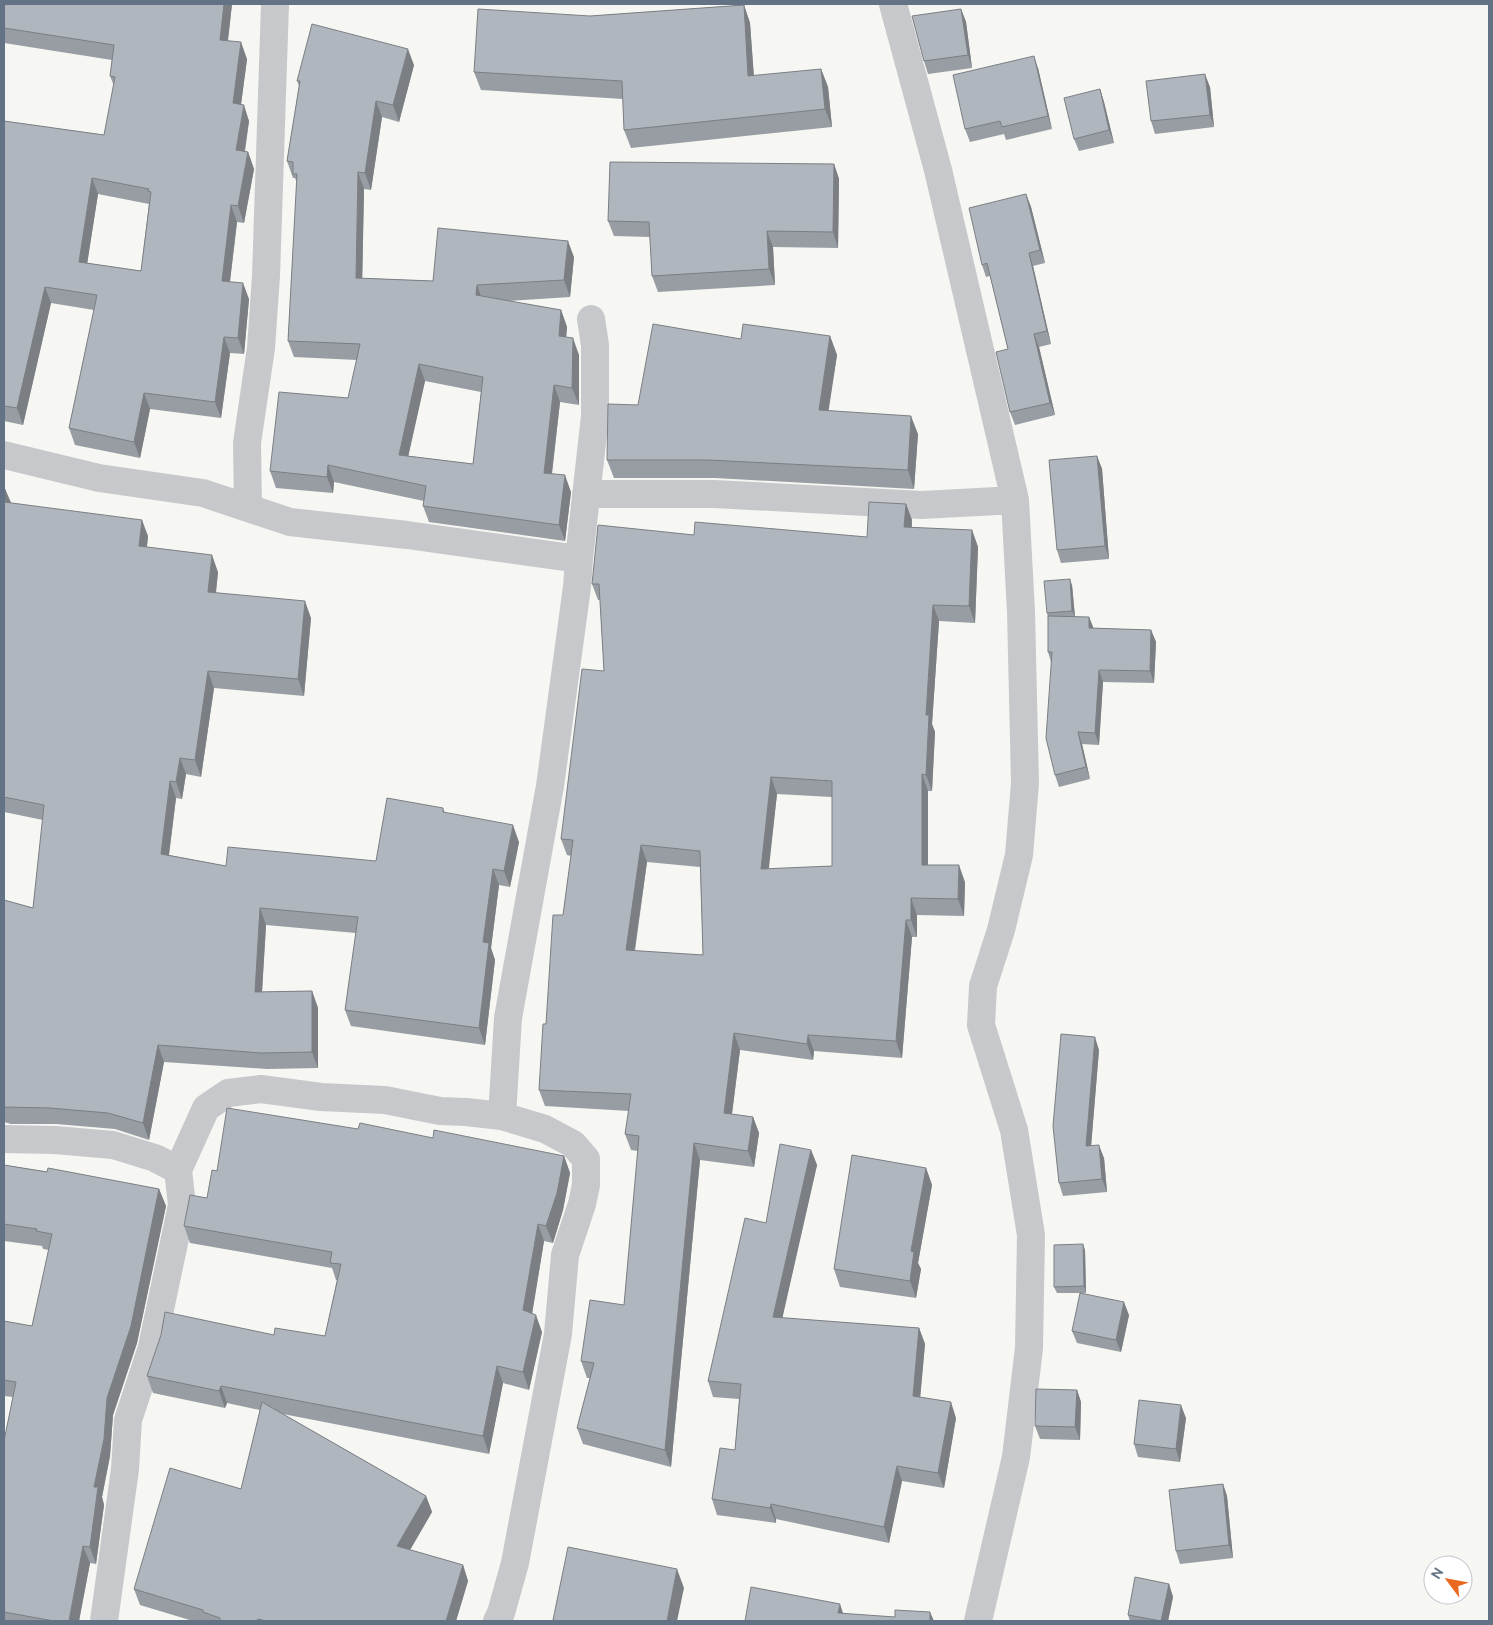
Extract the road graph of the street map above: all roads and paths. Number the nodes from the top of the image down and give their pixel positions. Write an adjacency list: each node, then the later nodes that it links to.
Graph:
1 (275, 4): 7 (street)
2 (893, 4): 6 (street)
3 (592, 319): 5 (street)
4 (4, 455): 7 (street)
5 (586, 494): 6 (street); 8 (street)
6 (1015, 500): 14 (street)
7 (248, 508): 8 (street)
8 (579, 559): 9 (street)
9 (502, 1116): 11 (street); 13 (street)
10 (4, 1140): 11 (street)
11 (178, 1170): 12 (street)
12 (106, 1621)
13 (496, 1621)
14 (978, 1621)

